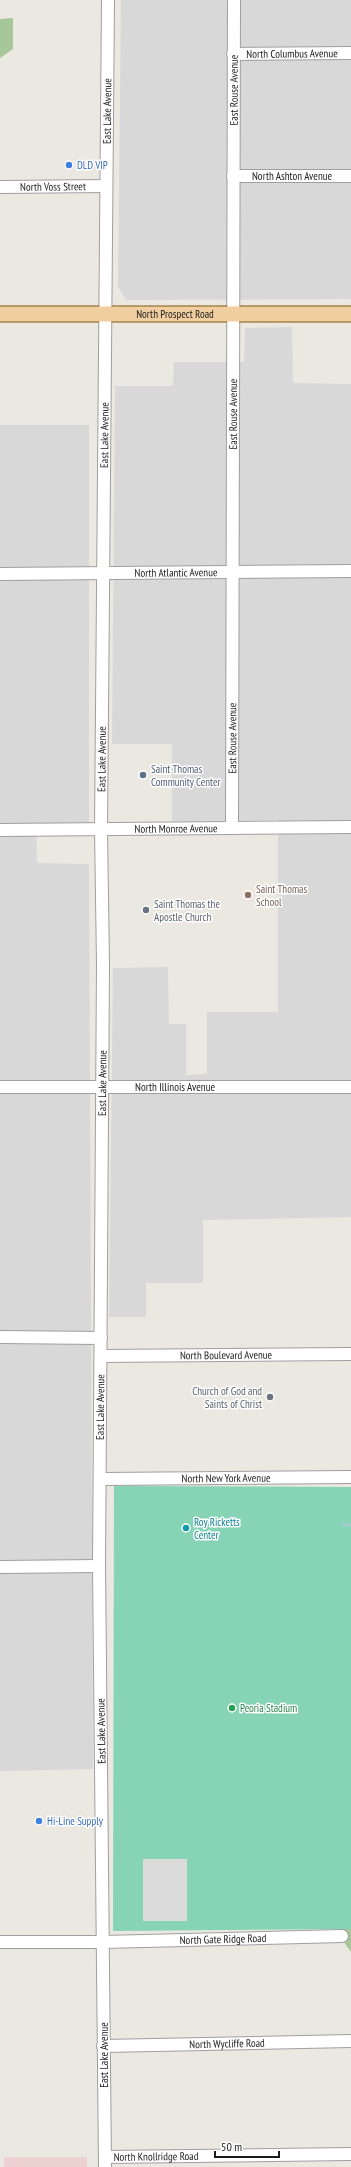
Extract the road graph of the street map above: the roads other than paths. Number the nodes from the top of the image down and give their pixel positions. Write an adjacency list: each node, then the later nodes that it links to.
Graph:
1 (108, 0): 7 (street, East Lake Avenue)
2 (234, 0): 4 (street, East Rouse Avenue)
3 (351, 53): 4 (street, North Columbus Avenue)
4 (233, 54): 5 (street, East Rouse Avenue)
5 (233, 176): 6 (street, North Ashton Avenue); 9 (street, East Rouse Avenue)
6 (351, 176)
7 (106, 186): 8 (street, North Voss Street); 11 (street, East Lake Avenue)
8 (0, 187)
9 (234, 313): 11 (main road, North Prospect Road); 12 (main road, North Prospect Road); 14 (street, East Rouse Avenue)
10 (0, 314): 11 (main road, North Prospect Road)
11 (106, 314): 15 (street, East Lake Avenue)
12 (351, 314)
13 (351, 571): 14 (street, North Atlantic Avenue)
14 (233, 572): 15 (street, North Atlantic Avenue); 18 (street, East Rouse Avenue)
15 (104, 573): 16 (street, North Atlantic Avenue); 20 (street, East Lake Avenue)
16 (0, 574)
17 (351, 827): 18 (street, North Monroe Avenue)
18 (232, 828): 20 (street, North Monroe Avenue)
19 (0, 830): 20 (street, North Monroe Avenue)
20 (101, 830): 21 (street, East Lake Avenue)
21 (101, 1086): 22 (street, North Illinois Avenue); 23 (street, North Illinois Avenue); 25 (street, East Lake Avenue)
22 (351, 1086)
23 (0, 1088)
24 (0, 1337): 25 (street)
25 (101, 1338): 27 (street, East Lake Avenue)
26 (351, 1354): 27 (street, North Boulevard Avenue)
27 (101, 1356): 29 (street, East Lake Avenue)
28 (351, 1477): 29 (street, North New York Avenue)
29 (100, 1479): 30 (street, East Lake Avenue)
30 (99, 1566): 31 (street); 34 (street, East Lake Avenue)
31 (0, 1567)
32 (342, 1936): 34 (street, North Gate Ridge Road)
33 (0, 1942): 34 (street, North Gate Ridge Road)
34 (103, 1942): 36 (street, East Lake Avenue)
35 (351, 2041): 36 (street, North Wycliffe Road)
36 (103, 2046): 38 (street, East Lake Avenue)
37 (351, 2154): 38 (street, North Knollridge Road)
38 (105, 2162)

